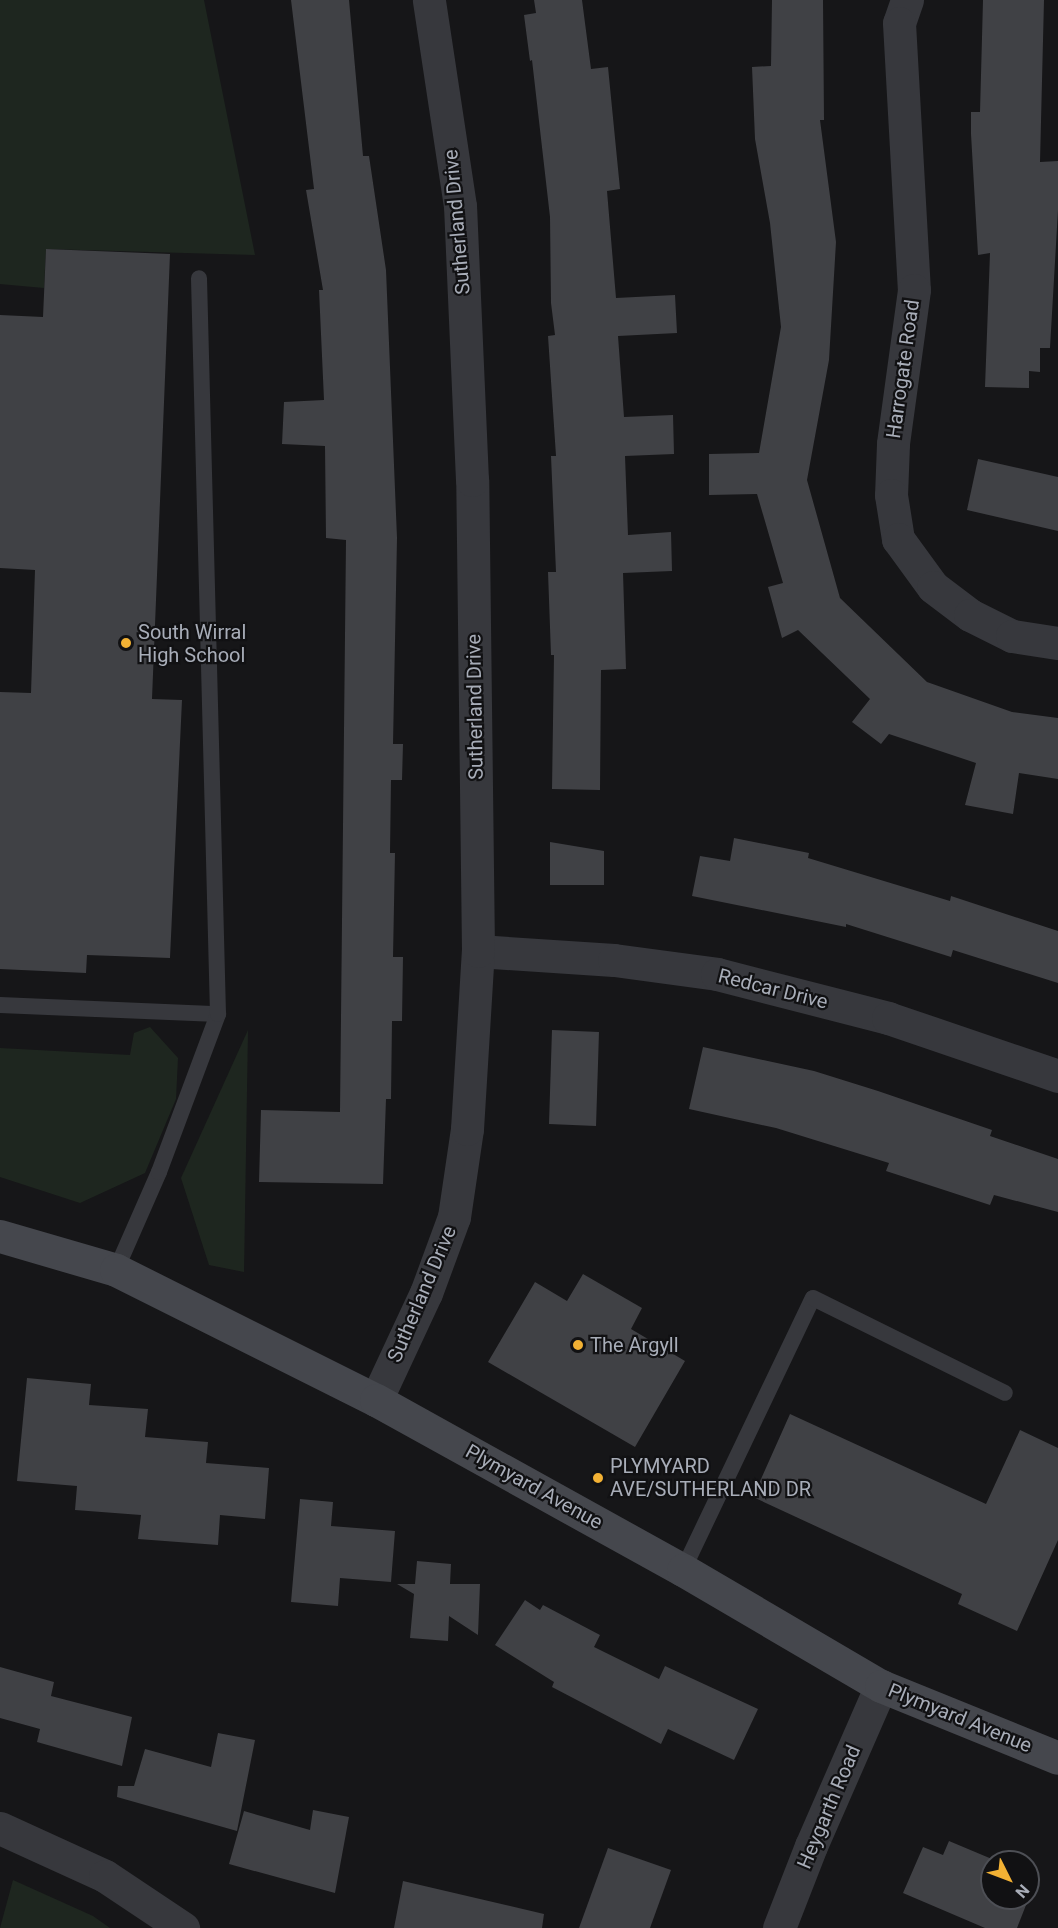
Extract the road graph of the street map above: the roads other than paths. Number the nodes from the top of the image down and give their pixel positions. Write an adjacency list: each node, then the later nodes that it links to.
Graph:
1 (429, 0): 5 (street, Sutherland Drive)
2 (907, 0): 4 (street, Harrogate Road)
3 (199, 278): 7 (lane)
4 (1058, 643)
5 (478, 951): 8 (street, Redcar Drive); 12 (street, Sutherland Drive)
6 (0, 1005): 7 (lane)
7 (218, 1014): 10 (lane)
8 (1058, 1076)
9 (0, 1236): 10 (street, Plymyard Avenue)
10 (116, 1270): 12 (street, Plymyard Avenue)
11 (1005, 1393): 13 (lane)
12 (376, 1400): 13 (street, Plymyard Avenue)
13 (683, 1570): 14 (street, Plymyard Avenue)
14 (881, 1686): 15 (street, Plymyard Avenue); 18 (street, Heygarth Road)
15 (1058, 1758)
16 (0, 1828): 17 (street)
17 (183, 1928)
18 (779, 1928)

